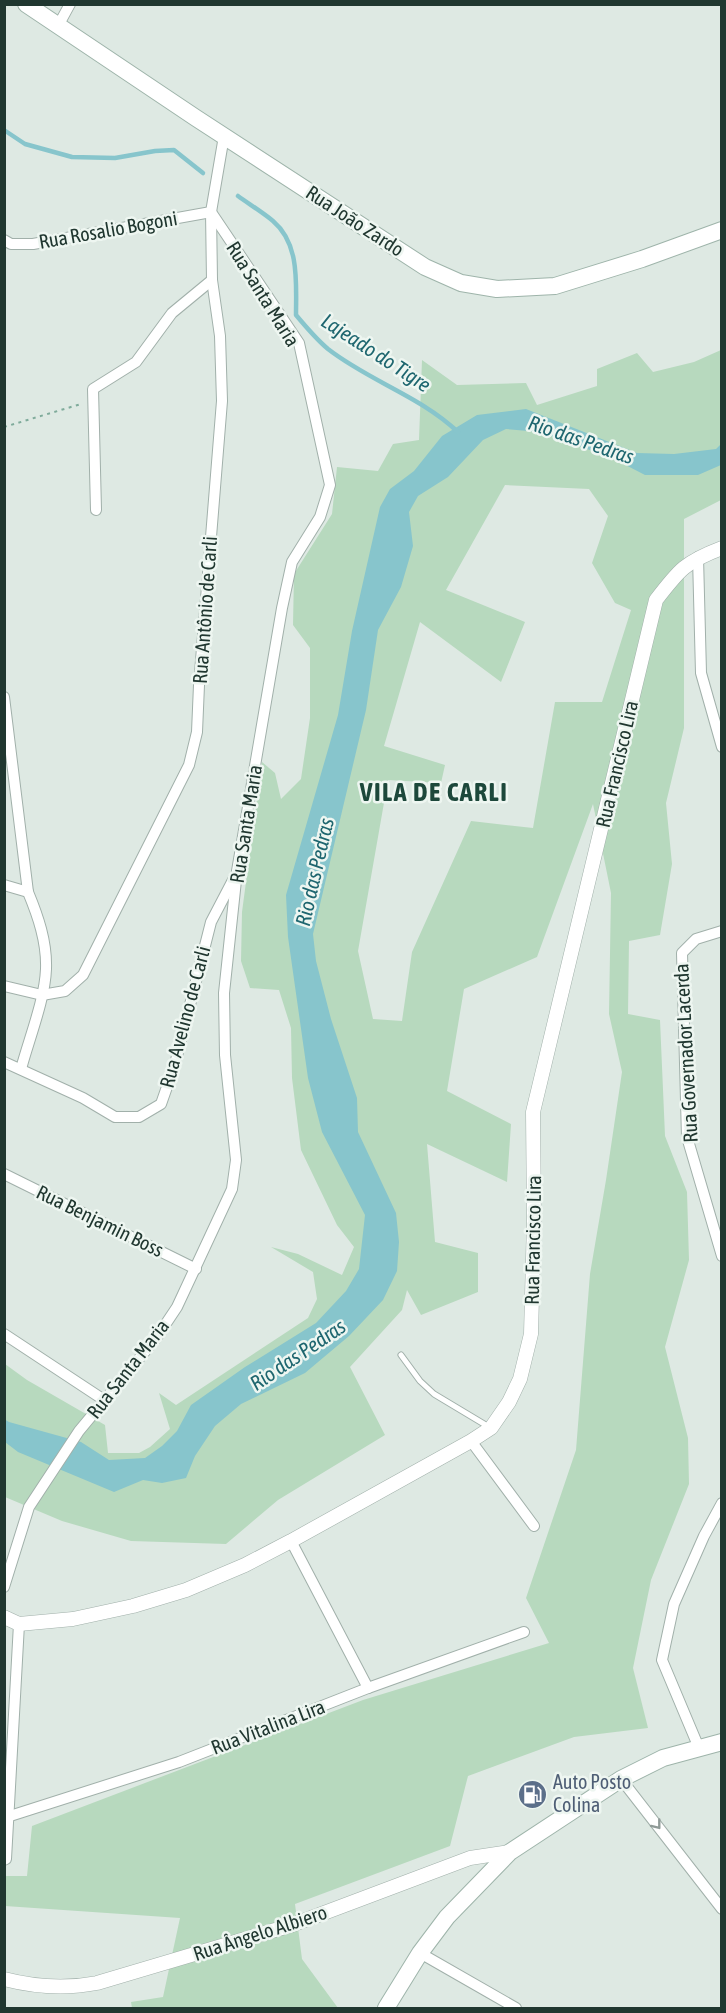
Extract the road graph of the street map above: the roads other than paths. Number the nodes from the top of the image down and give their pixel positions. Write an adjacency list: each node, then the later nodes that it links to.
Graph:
1 (26, 4): 3 (main road, Rua João Zardo)
2 (70, 4): 3 (street)
3 (58, 26): 4 (main road, Rua João Zardo)
4 (224, 136): 5 (street, Rua Antônio de Carli); 6 (main road, Rua João Zardo)
5 (211, 212): 7 (street, Rua Rosalio Bogoni); 8 (street, Rua Antônio de Carli); 15 (street, Rua Santa Maria)
6 (722, 230)
7 (4, 240)
8 (212, 280): 9 (street); 20 (street, Rua Antônio de Carli)
9 (96, 510)
10 (722, 548): 11 (street, Rua Francisco Lira)
11 (698, 557): 13 (street); 29 (street, Rua Francisco Lira)
12 (4, 697): 14 (street)
13 (722, 747)
14 (8, 766): 17 (street)
15 (237, 871): 22 (street, Rua Avelino de Carli); 25 (street, Rua Santa Maria)
16 (4, 885): 17 (street)
17 (28, 892): 20 (street)
18 (722, 931): 24 (street, Rua Governador Lacerda)
19 (4, 986): 20 (street)
20 (42, 995): 22 (street)
21 (4, 1062): 22 (street, Rua Avelino de Carli)
22 (21, 1069)
23 (4, 1174): 25 (street, Rua Benjamin Boss)
24 (722, 1257)
25 (196, 1269): 28 (street, Rua Santa Maria)
26 (4, 1334): 28 (street)
27 (401, 1355): 29 (lane)
28 (105, 1401): 34 (street, Rua Santa Maria)
29 (491, 1428): 30 (street, Rua Francisco Lira)
30 (471, 1441): 32 (street); 33 (street, Rua Francisco Lira)
31 (722, 1503): 40 (street)
32 (534, 1526)
33 (291, 1541): 36 (street, Rua Francisco Lira); 38 (street)
34 (4, 1587)
35 (4, 1617): 36 (street)
36 (18, 1623): 42 (street)
37 (524, 1632): 38 (street, Rua Vitalina Lira)
38 (368, 1688): 42 (street, Rua Vitalina Lira)
39 (722, 1743): 40 (main road)
40 (699, 1748): 41 (main road)
41 (621, 1779): 43 (main road); 45 (street, one-way to 45)
42 (10, 1816): 44 (street)
43 (510, 1852): 46 (main road); 47 (street, Rua Ângelo Albiero)
44 (4, 1860)
45 (722, 1909)
46 (420, 1953): 48 (main road); 49 (street)
47 (4, 1979)
48 (386, 2008)
49 (516, 2008)

